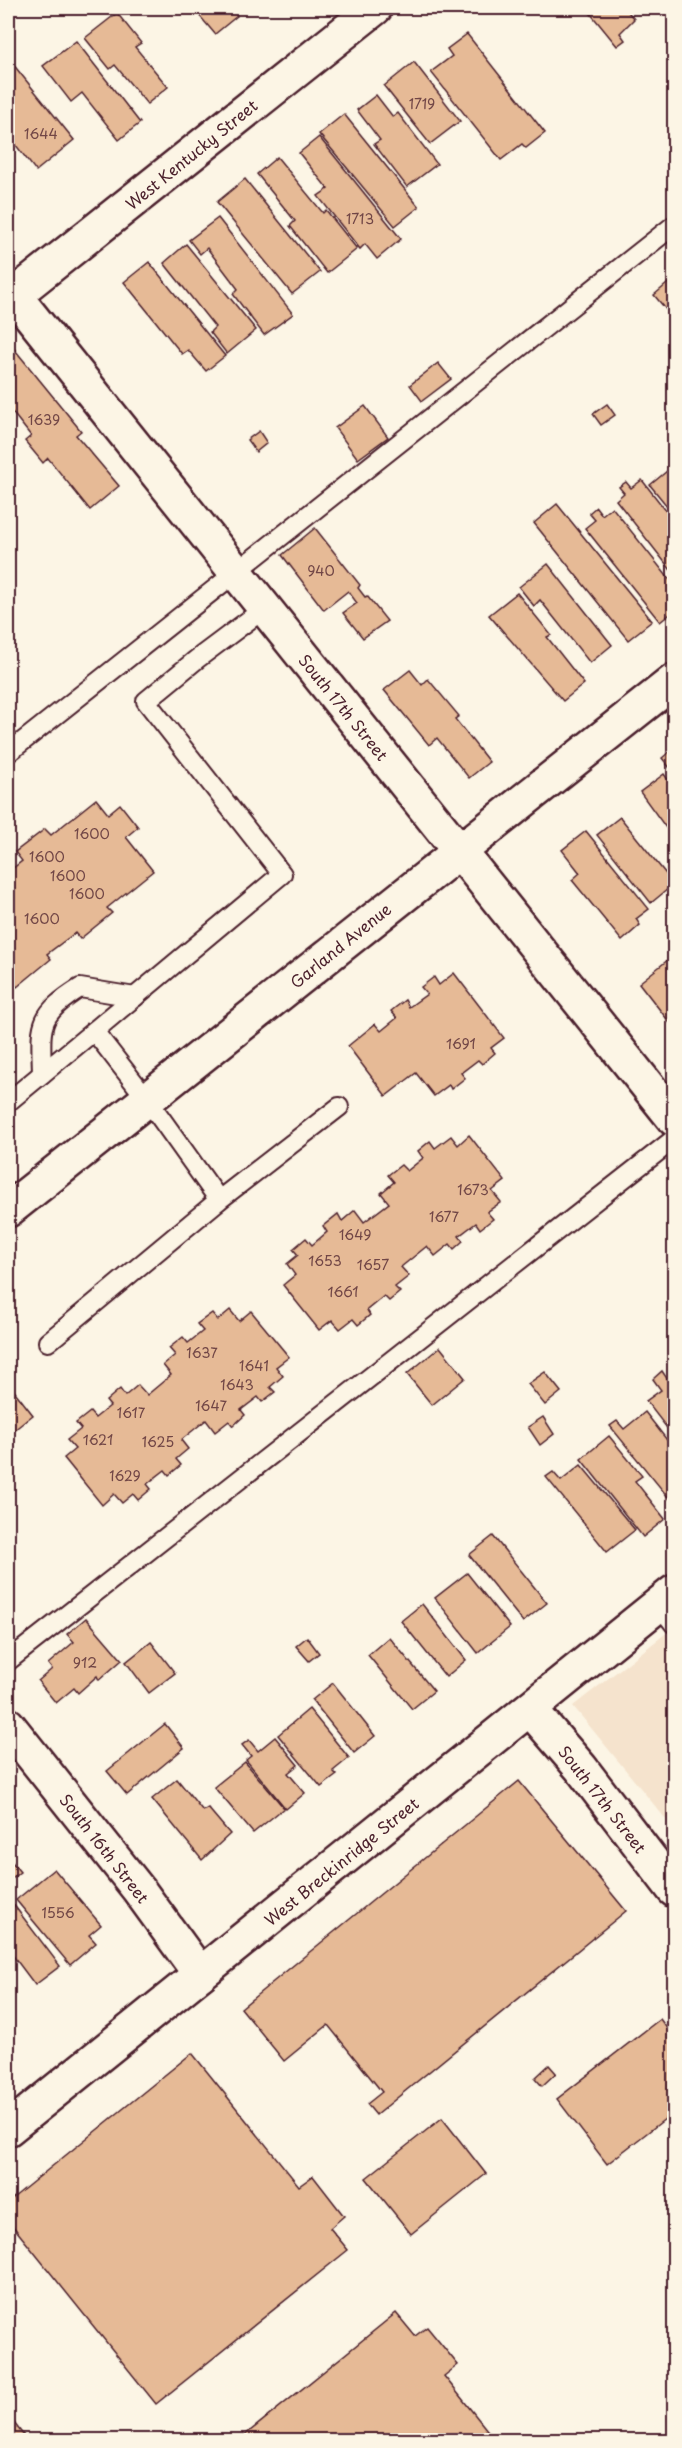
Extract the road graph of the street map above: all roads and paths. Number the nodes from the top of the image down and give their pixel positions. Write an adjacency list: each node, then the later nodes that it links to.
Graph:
1 (375, 8): 3 (street, West Kentucky Street)
2 (675, 225): 4 (lane)
3 (11, 297): 4 (street, South 17th Street)
4 (235, 571): 5 (street, South 17th Street); 7 (lane)
5 (265, 608): 8 (street, South 17th Street); 9 (lane)
6 (675, 681): 8 (street, Garland Avenue)
7 (8, 753)
8 (459, 850): 12 (street, Garland Avenue); 15 (street, South 17th Street)
9 (135, 997): 10 (lane); 11 (lane)
10 (94, 1031): 11 (lane); 12 (lane)
11 (42, 1074): 13 (lane)
12 (147, 1099): 17 (lane); 18 (street, Garland Avenue)
13 (8, 1102)
14 (339, 1107): 17 (lane)
15 (675, 1119)
16 (675, 1139): 21 (lane)
17 (219, 1200): 19 (lane)
18 (8, 1210)
19 (48, 1342)
20 (670, 1607): 22 (street, West Breckinridge Street)
21 (8, 1661)
22 (530, 1709): 24 (street, South 17th Street); 25 (street, West Breckinridge Street)
23 (8, 1725): 25 (street, South 16th Street)
24 (675, 1890)
25 (200, 1974): 26 (street, West Breckinridge Street)
26 (8, 2129)

